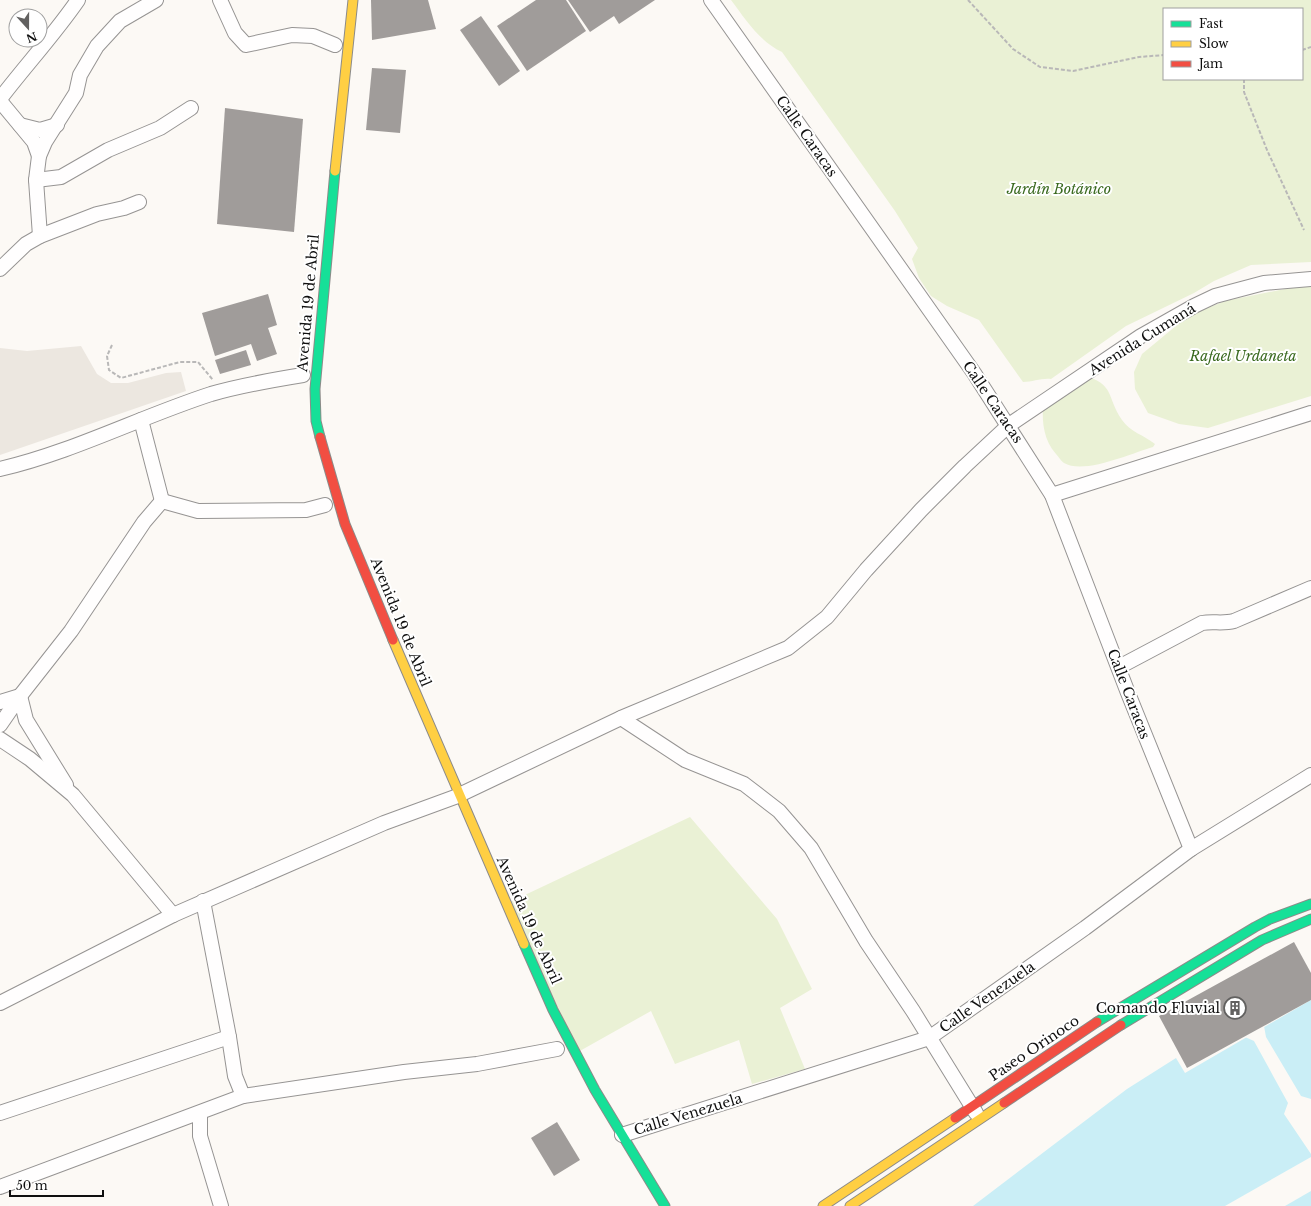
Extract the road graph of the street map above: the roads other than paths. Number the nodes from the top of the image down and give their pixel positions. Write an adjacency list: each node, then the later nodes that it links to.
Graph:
1 (78, 0): 7 (street)
2 (156, 0): 10 (street)
3 (220, 0): 6 (street)
4 (353, 0): 34 (street, Avenida 19 de Abril)
5 (711, 0): 20 (street, Calle Caracas)
6 (335, 43)
7 (0, 100): 9 (street)
8 (191, 108): 12 (street)
9 (20, 125): 10 (street); 11 (street)
10 (57, 125): 11 (street)
11 (39, 156): 12 (street)
12 (36, 180): 14 (street)
13 (139, 202): 14 (street)
14 (40, 236): 15 (street)
15 (0, 269)
16 (1311, 279): 20 (street, Avenida Cumaná)
17 (303, 373): 19 (street)
18 (1311, 413): 22 (street)
19 (141, 420): 21 (street); 23 (street)
20 (1009, 425): 22 (street, Calle Caracas); 29 (street, Avenida Cumaná)
21 (0, 469)
22 (1052, 495): 26 (street, Calle Caracas)
23 (162, 501): 24 (street); 27 (street)
24 (325, 507)
25 (1311, 588): 26 (street)
26 (1119, 667): 35 (street, Calle Caracas)
27 (20, 696): 28 (street); 30 (street); 33 (street)
28 (0, 702)
29 (621, 718): 34 (street, Avenida Cumaná); 42 (street)
30 (0, 725)
31 (0, 739): 33 (street)
32 (1311, 775): 35 (street, Calle Venezuela)
33 (73, 795): 38 (street)
34 (449, 799): 36 (street, Avenida Cumaná); 49 (street, Avenida 19 de Abril)
35 (1191, 849): 42 (street, Calle Venezuela)
36 (204, 901): 38 (street, Avenida Cumaná); 41 (street)
37 (1311, 904): 45 (street, Paseo Orinoco)
38 (173, 915): 40 (street, Avenida Cumaná)
39 (1311, 919): 48 (street, Paseo Orinoco)
40 (0, 1003)
41 (230, 1037): 44 (street); 46 (street)
42 (929, 1038): 45 (street); 49 (street, Calle Venezuela)
43 (557, 1048): 44 (street)
44 (243, 1096): 47 (street)
45 (973, 1107): 48 (street); 53 (street, Paseo Orinoco)
46 (0, 1113)
47 (200, 1113): 50 (street); 51 (street)
48 (980, 1120): 54 (street, Paseo Orinoco)
49 (622, 1134): 52 (street, Avenida 19 de Abril)
50 (0, 1187)
51 (221, 1206)
52 (665, 1206)
53 (823, 1206)
54 (850, 1206)

